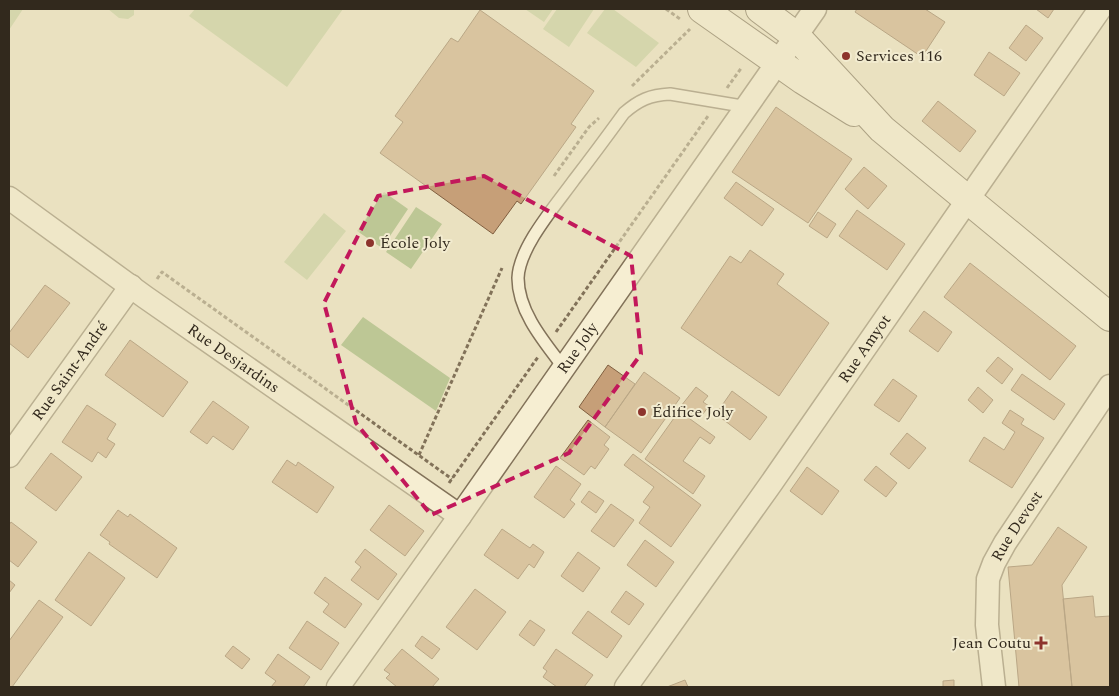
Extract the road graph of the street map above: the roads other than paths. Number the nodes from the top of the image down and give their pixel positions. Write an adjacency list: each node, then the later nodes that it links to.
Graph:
1 (702, 9): 6 (main road)
2 (760, 9): 5 (main road)
3 (816, 9): 5 (street, Rue Joly)
4 (1100, 9): 10 (street, Rue Amyot)
5 (796, 36): 6 (street, Rue Joly); 8 (main road)
6 (778, 63): 7 (street, Rue Joly); 8 (main road)
7 (748, 107): 13 (street, Rue Joly); 13 (lane)
8 (882, 129): 10 (main road)
9 (9, 198): 11 (street, Rue Desjardins)
10 (966, 200): 12 (main road); 18 (street, Rue Amyot)
11 (138, 292): 15 (street, Rue Saint-André); 16 (street, Rue Desjardins)
12 (1110, 318)
13 (564, 368): 16 (street, Rue Joly)
14 (1110, 386): 19 (street, Rue Devost)
15 (9, 456)
16 (460, 516): 17 (street, Rue Joly)
17 (338, 687)
18 (626, 687)
19 (994, 687)

